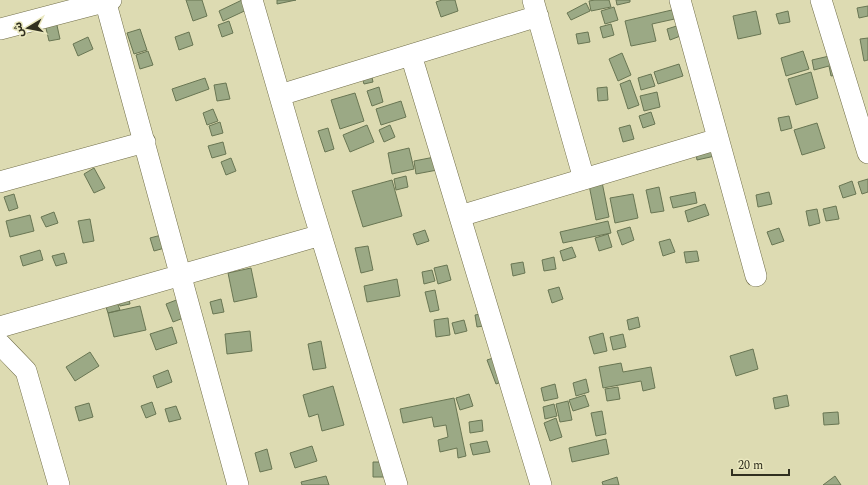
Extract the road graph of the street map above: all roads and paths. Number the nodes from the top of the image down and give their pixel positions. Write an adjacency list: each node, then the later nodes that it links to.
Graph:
1 (252, 0): 8 (street)
2 (680, 0): 9 (street)
3 (821, 0): 11 (street)
4 (107, 1): 6 (street); 10 (street)
5 (536, 8): 7 (street); 12 (street)
6 (0, 29)
7 (411, 55): 8 (street); 14 (street)
8 (280, 95): 15 (street)
9 (718, 139): 12 (street); 17 (street)
10 (144, 142): 13 (street); 16 (street)
11 (868, 154)
12 (584, 179): 14 (street)
13 (0, 182)
14 (460, 216): 23 (street)
15 (321, 235): 16 (street); 22 (street)
16 (181, 275): 18 (street); 21 (street)
17 (756, 276)
18 (0, 327)
19 (0, 344): 20 (street)
20 (58, 485)
21 (238, 485)
22 (397, 485)
23 (541, 485)

